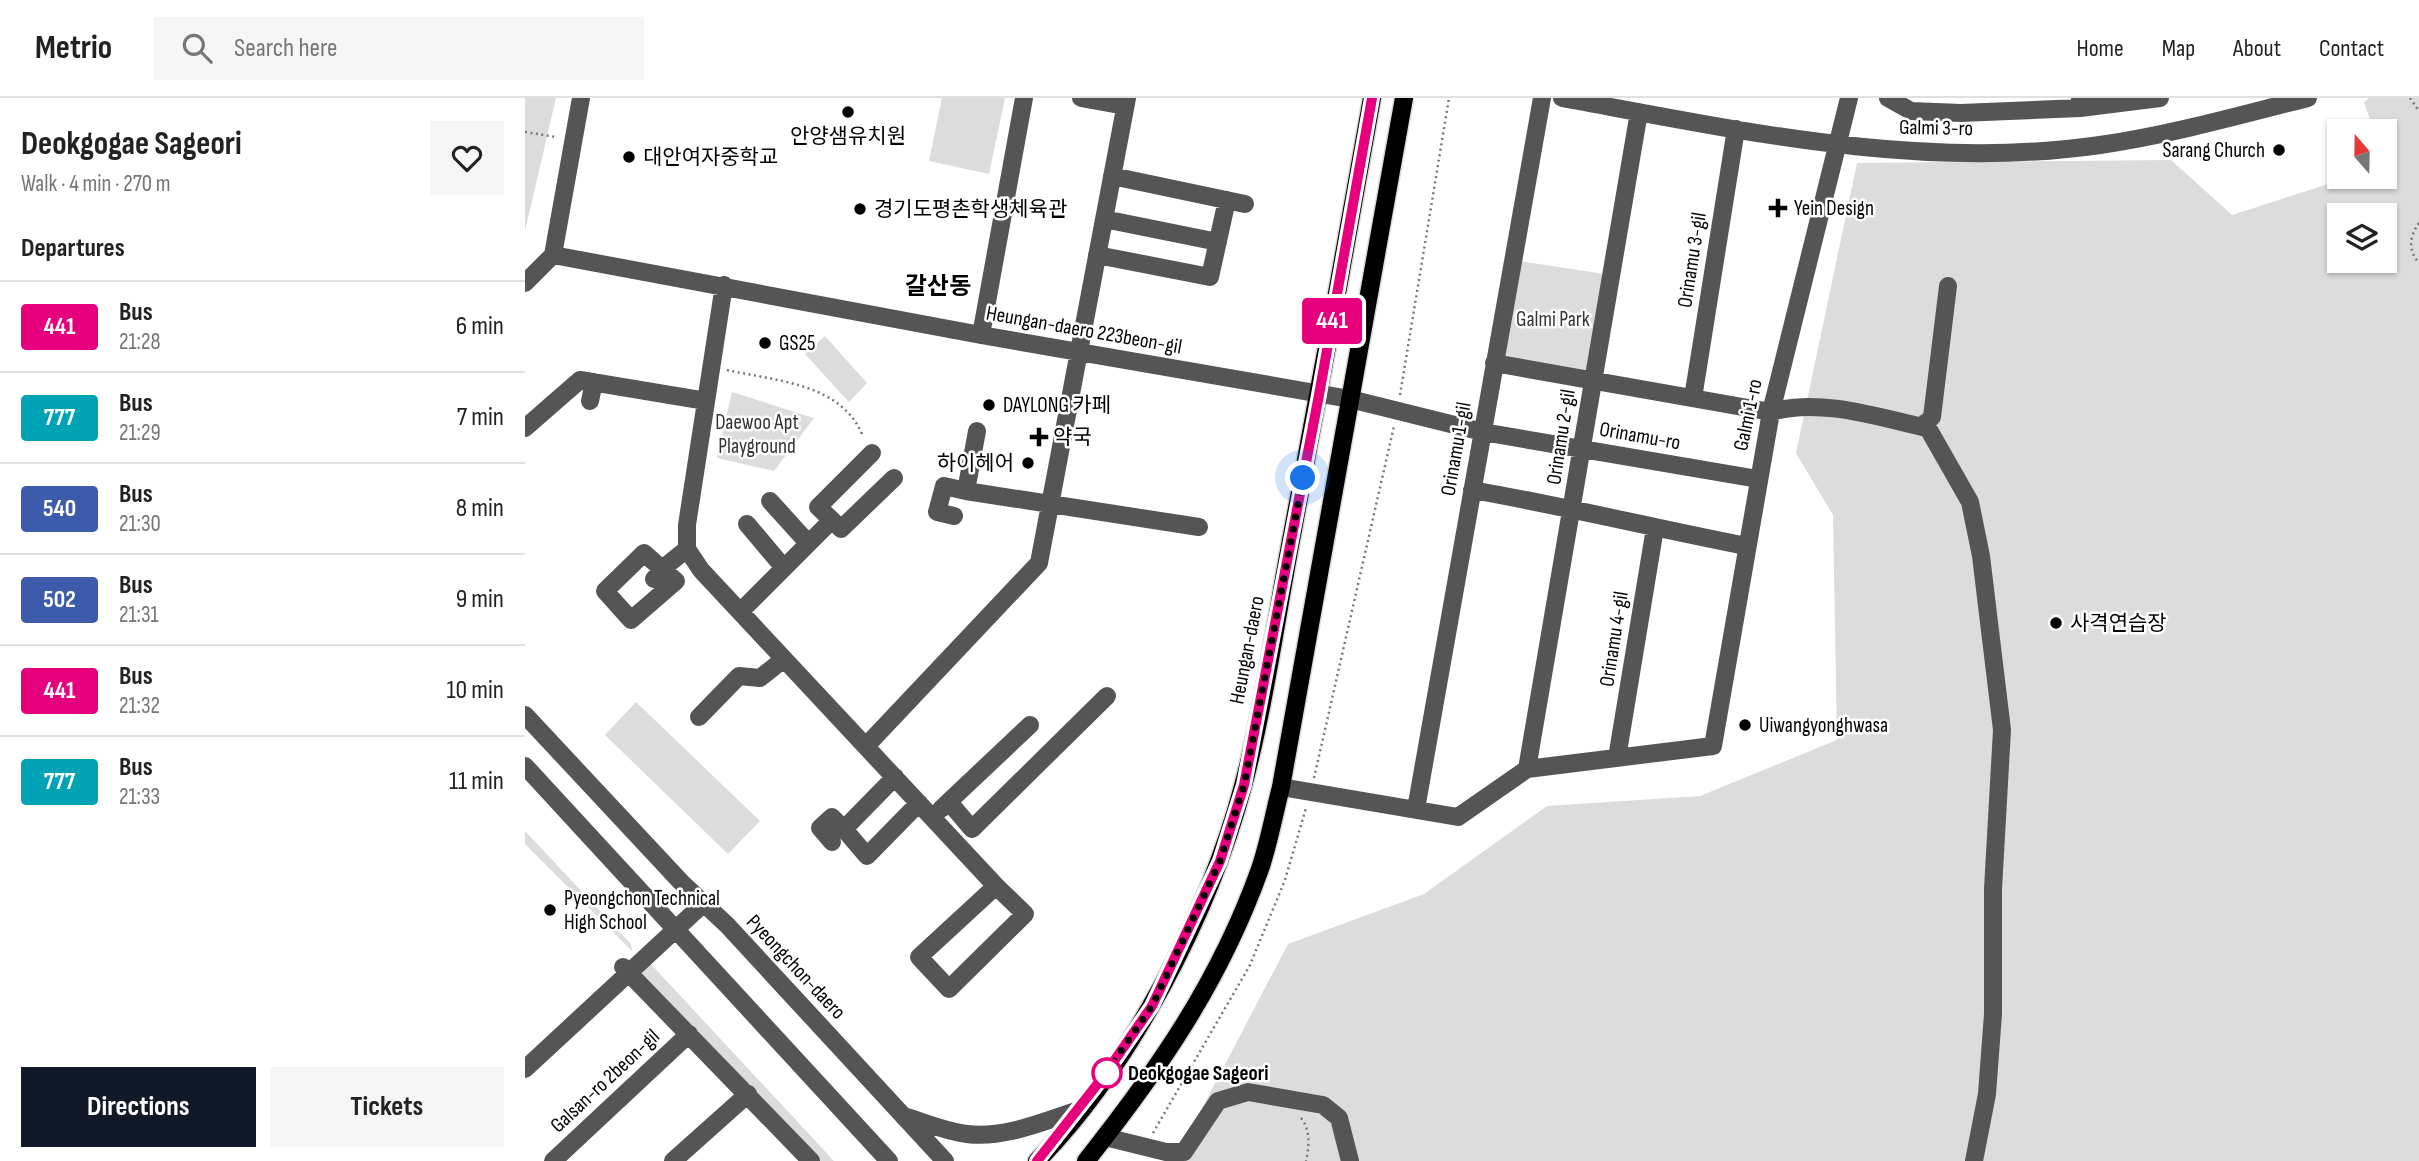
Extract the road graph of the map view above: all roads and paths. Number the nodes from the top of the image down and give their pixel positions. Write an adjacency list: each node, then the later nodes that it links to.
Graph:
1 (581, 98): 30 (street)
2 (1024, 98): 36 (street)
3 (1081, 98): 15 (street)
4 (1372, 98): 37 (main road, Heungan-daero)
5 (1404, 98): 38 (main road)
6 (1450, 98): 49 (path)
7 (1542, 98): 41 (street, Orinamu 1-gil)
8 (1562, 98): 18 (street, Galmi 3-ro)
9 (1849, 98): 23 (street, Galmi 1-ro)
10 (1888, 98): 16 (street)
11 (2160, 98): 16 (street)
12 (2282, 98): 19 (street)
13 (2308, 98): 19 (street, Galmi 3-ro)
14 (2410, 98): 17 (path)
15 (1126, 102): 24 (street)
16 (2080, 103)
17 (2419, 111)
18 (1639, 112): 20 (street, Galmi 3-ro); 43 (street, Orinamu 2-gil)
19 (2231, 117): 23 (street, Galmi 3-ro)
20 (1736, 129): 23 (street, Galmi 3-ro); 45 (street, Orinamu 3-gil)
21 (525, 132): 22 (path)
22 (561, 138)
23 (1839, 143): 50 (street, Galmi 1-ro)
24 (1112, 176): 25 (street); 27 (street)
25 (1227, 200): 26 (street); 29 (street)
26 (1245, 204)
27 (1104, 219): 29 (street); 31 (street)
28 (2419, 223): 32 (path)
29 (1218, 242): 31 (street)
30 (553, 255): 33 (street); 34 (street, Heungan-daero 223beon-gil)
31 (1097, 255): 39 (street)
32 (2419, 263)
33 (525, 283)
34 (723, 285): 36 (street, Heungan-daero 223beon-gil); 40 (street)
35 (1948, 286): 51 (street)
36 (981, 335): 39 (street, Heungan-daero 223beon-gil)
37 (1329, 338): 38 (main road); 44 (main road, Heungan-daero)
38 (1360, 343): 46 (main road)
39 (1080, 352): 44 (street, Heungan-daero 223beon-gil); 63 (street)
40 (713, 353): 48 (street); 55 (path)
41 (1495, 363): 43 (street); 54 (street, Orinamu 1-gil)
42 (594, 383): 47 (street); 48 (street); 52 (street)
43 (1593, 383): 45 (street); 56 (street, Orinamu 2-gil)
44 (1319, 395): 46 (street, Heungan-daero 223beon-gil); 100 (main road, Heungan-daero)
45 (1693, 398): 50 (street)
46 (1350, 399): 49 (street, Orinamu-ro); 86 (main road)
47 (590, 401)
48 (706, 401): 72 (street)
49 (1397, 411): 54 (street, Orinamu-ro); 87 (path)
50 (1771, 412): 51 (street); 59 (street, Galmi 1-ro)
51 (1925, 423): 116 (street)
52 (525, 428)
53 (977, 431): 61 (street)
54 (1483, 432): 56 (street, Orinamu-ro); 60 (street, Orinamu 1-gil)
55 (862, 434)
56 (1581, 449): 59 (street, Orinamu-ro); 64 (street, Orinamu 2-gil)
57 (872, 453): 66 (street)
58 (894, 478): 66 (street)
59 (1758, 479): 71 (street, Galmi 1-ro)
60 (1472, 490): 64 (street); 90 (street, Orinamu 1-gil)
61 (966, 491): 63 (street); 65 (street)
62 (770, 501): 70 (street)
63 (1050, 506): 68 (street); 81 (street)
64 (1573, 508): 69 (street); 84 (street, Orinamu 2-gil)
65 (954, 516)
66 (832, 520): 70 (street)
67 (747, 524): 73 (street)
68 (1199, 527)
69 (1655, 528): 71 (street); 82 (street, Orinamu 4-gil)
70 (808, 544): 73 (street)
71 (1746, 546): 82 (street, Galmi 1-ro)
72 (687, 550): 74 (street); 75 (street)
73 (784, 568): 75 (street)
74 (658, 574)
75 (740, 612): 76 (street)
76 (784, 659): 79 (street); 81 (street)
77 (1107, 696): 88 (street)
78 (525, 715): 93 (street, Pyeongchon-daero)
79 (699, 717)
80 (1030, 725): 88 (street)
81 (867, 744): 85 (street)
82 (1617, 758): 84 (street)
83 (525, 766): 94 (street)
84 (1527, 769): 90 (street)
85 (895, 778): 89 (street); 89 (street)
86 (1281, 787): 87 (street); 102 (main road)
87 (1311, 792): 90 (street); 104 (path)
88 (949, 802): 91 (street)
89 (919, 803): 91 (street)
90 (1416, 808)
91 (933, 818): 92 (street)
92 (996, 886): 92 (street)
93 (703, 904): 94 (street); 101 (street, Pyeongchon-daero)
94 (676, 930): 95 (street); 103 (street)
95 (626, 970): 96 (street, Galsan-ro 2beon-gil); 97 (street)
96 (689, 1034): 98 (street, Galsan-ro 2beon-gil); 107 (street, Galsan-ro 2beon-gil)
97 (525, 1069)
98 (748, 1094): 106 (street, Galsan-ro 2beon-gil); 108 (street)
99 (1285, 1097): 105 (street); 114 (path); 115 (street)
100 (1079, 1110): 101 (street); 112 (main road, Heungan-daero)
101 (903, 1115): 111 (street, Pyeongchon-daero)
102 (1105, 1137): 104 (street); 113 (main road)
103 (871, 1142): 109 (street); 110 (street)
104 (1144, 1147): 105 (street)
105 (1166, 1157)
106 (802, 1158)
107 (553, 1161)
108 (673, 1161)
109 (879, 1161)
110 (889, 1161)
111 (945, 1161)
112 (1037, 1161)
113 (1086, 1161)
114 (1306, 1161)
115 (1350, 1161)
116 (1973, 1161)

